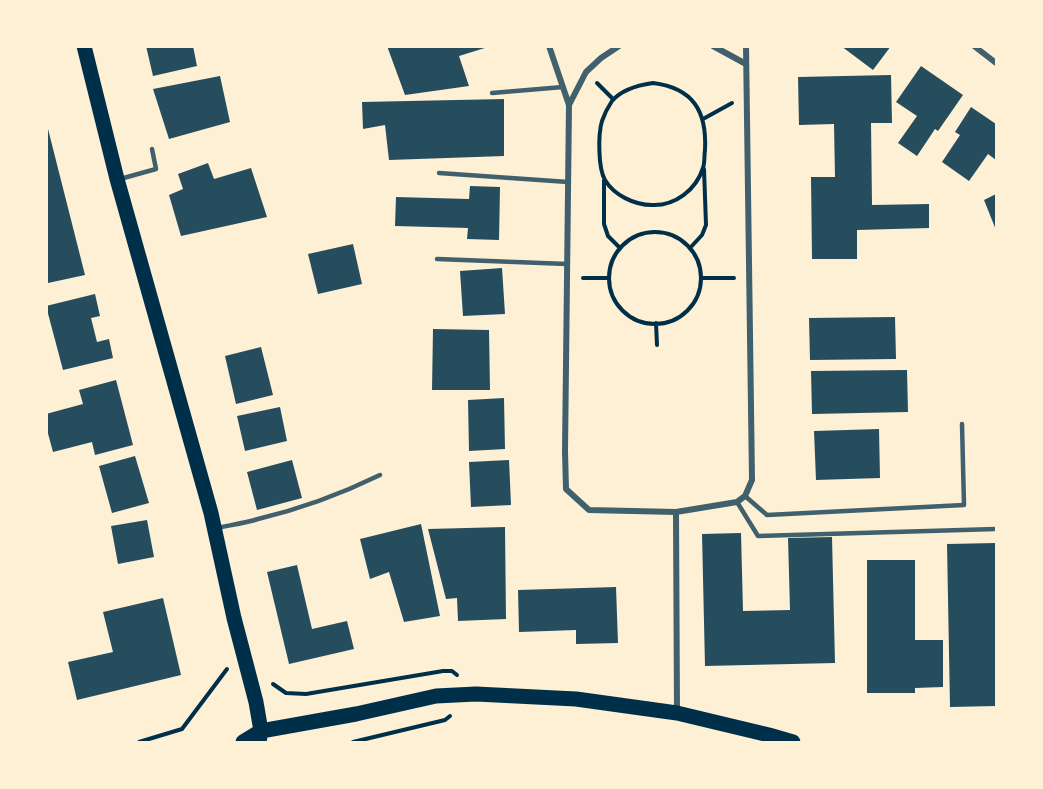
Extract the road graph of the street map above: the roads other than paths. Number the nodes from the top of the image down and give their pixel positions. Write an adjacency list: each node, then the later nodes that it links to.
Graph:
1 (84, 46): 14 (main road)
2 (549, 46): 9 (street)
3 (619, 46): 11 (street)
4 (713, 46): 8 (street)
5 (746, 46): 8 (street)
6 (974, 46): 7 (street)
7 (996, 63)
8 (746, 64): 20 (street)
9 (563, 87): 10 (lane); 11 (street)
10 (492, 93)
11 (569, 105): 15 (street)
12 (152, 149): 14 (lane)
13 (439, 173): 15 (lane)
14 (117, 179): 23 (main road)
15 (568, 182): 17 (street)
16 (437, 260): 17 (lane)
17 (567, 264): 22 (street)
18 (962, 424): 20 (lane)
19 (380, 475): 23 (lane)
20 (745, 496): 21 (street)
21 (737, 501): 22 (street); 24 (lane)
22 (676, 512): 25 (street)
23 (214, 529): 26 (main road)
24 (996, 529)
25 (677, 713): 26 (main road); 28 (main road)
26 (260, 737): 27 (main road)
27 (243, 742)
28 (794, 742)

